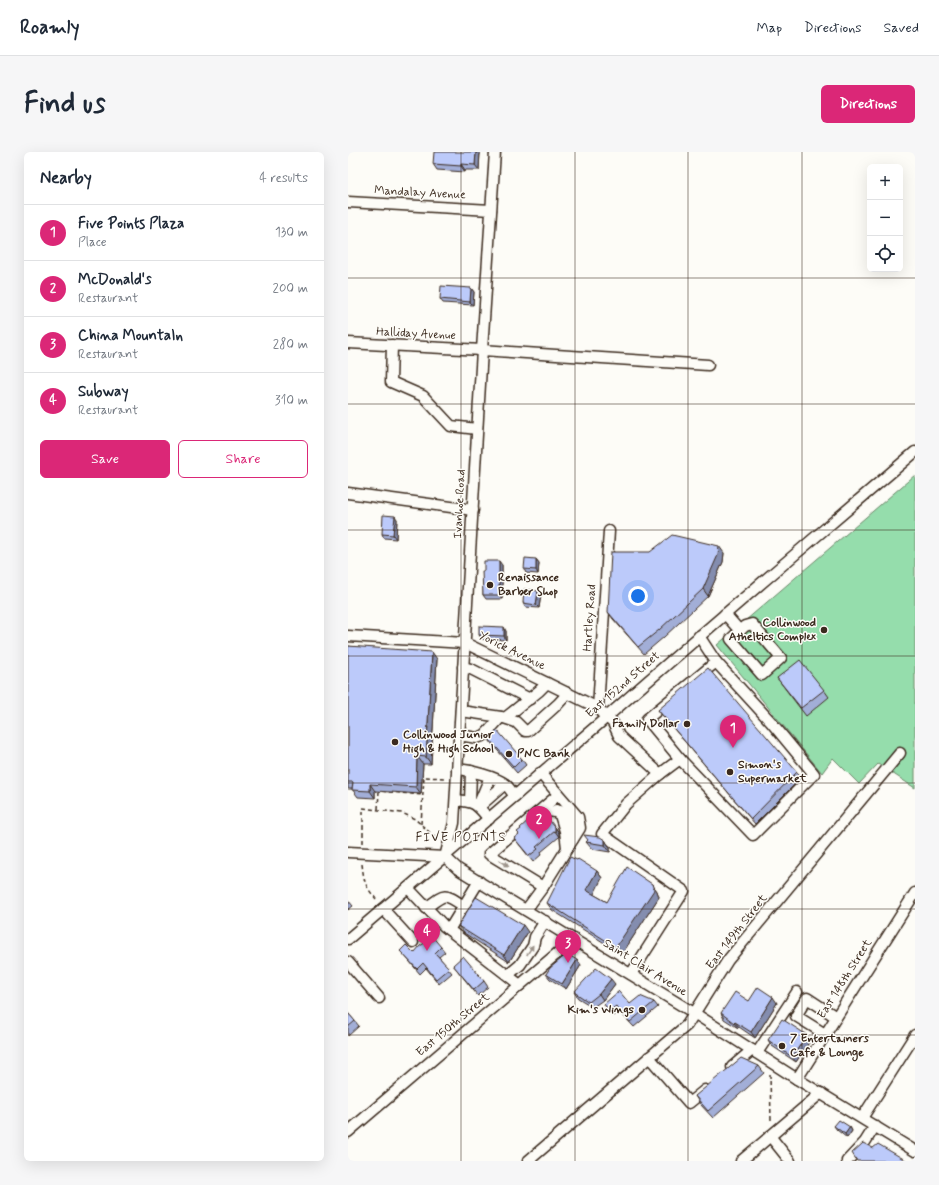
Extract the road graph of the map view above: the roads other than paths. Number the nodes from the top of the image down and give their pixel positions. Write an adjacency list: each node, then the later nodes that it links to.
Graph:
1 (495, 152): 3 (street, Ivanhoe Road)
2 (348, 202): 3 (street, Mandalay Avenue)
3 (491, 210): 6 (street, Ivanhoe Road)
4 (348, 343): 5 (street, Halliday Avenue)
5 (392, 345): 6 (street, Halliday Avenue); 8 (street)
6 (482, 350): 7 (street, Halliday Avenue); 8 (street, Ivanhoe Road)
7 (708, 365)
8 (477, 429): 11 (street, Ivanhoe Road)
9 (915, 452): 13 (street, East 152nd Street)
10 (348, 493): 11 (street)
11 (473, 510): 17 (street, Ivanhoe Road)
12 (609, 531): 23 (street, Hartley Road)
13 (725, 614): 14 (street); 16 (street, East 152nd Street)
14 (740, 631): 14 (street)
15 (348, 636): 17 (street, Yorick Avenue)
16 (699, 636): 18 (street); 26 (street, East 152nd Street)
17 (465, 643): 19 (street, Ivanhoe Road); 20 (street, Yorick Avenue)
18 (716, 662): 29 (street); 29 (street)
19 (464, 667): 22 (street); 24 (street, Ivanhoe Road)
20 (547, 683): 21 (street, Yorick Avenue); 22 (street)
21 (568, 693): 23 (street, Yorick Avenue); 25 (street)
22 (530, 699): 25 (street)
23 (598, 708): 26 (street, Yorick Avenue)
24 (461, 711): 25 (street); 27 (street, Ivanhoe Road)
25 (503, 717): 27 (street)
26 (607, 717): 32 (street, East 152nd Street); 33 (street, Yorick Avenue)
27 (459, 735): 30 (street, Ivanhoe Road)
28 (900, 753): 67 (street, East 149th Street)
29 (680, 758): 33 (street)
30 (457, 769): 31 (street); 38 (street, Ivanhoe Road)
31 (471, 770): 34 (street); 39 (street)
32 (540, 773): 36 (street); 37 (street, East 152nd Street)
33 (660, 774): 61 (street)
34 (490, 777): 35 (street); 39 (street)
35 (505, 784): 37 (street); 39 (street)
36 (558, 795): 42 (street); 43 (street)
37 (515, 796): 41 (street, East 152nd Street)
38 (456, 800): 39 (street); 46 (street, Ivanhoe Road)
39 (476, 805): 41 (street)
40 (549, 811): 42 (street); 43 (street); 44 (street)
41 (489, 819): 46 (street, East 152nd Street)
42 (573, 839): 44 (street)
43 (502, 843): 48 (street, one-way to 48)
44 (567, 848): 48 (street)
45 (348, 852): 46 (street)
46 (445, 857): 47 (street, Saint Clair Avenue); 49 (street, East 152nd Street)
47 (479, 881): 51 (street); 54 (street, Saint Clair Avenue)
48 (543, 887): 54 (street)
49 (408, 888): 52 (street); 53 (street, East 152nd Street)
50 (915, 893): 69 (street, East 148th Street)
51 (464, 906): 52 (street); 56 (street)
52 (426, 908): 56 (street)
53 (383, 909): 57 (street, East 152nd Street); 59 (street)
54 (526, 910): 55 (street, Saint Clair Avenue)
55 (545, 922): 58 (street, Saint Clair Avenue); 62 (street, one-way to 55)
56 (449, 930): 62 (street)
57 (348, 939)
58 (574, 939): 61 (street, Saint Clair Avenue); 63 (street, East 150th Street)
59 (413, 942)
60 (348, 962): 65 (street)
61 (631, 974): 67 (street, Saint Clair Avenue)
62 (508, 975): 63 (street)
63 (520, 985): 80 (street, East 150th Street)
64 (796, 992): 66 (street)
65 (378, 998)
66 (786, 1009): 68 (street); 72 (street)
67 (694, 1013): 72 (street, Saint Clair Avenue); 73 (street, East 149th Street)
68 (796, 1016): 69 (street); 70 (street)
69 (836, 1017): 70 (street, East 148th Street)
70 (825, 1034): 75 (street, East 148th Street)
71 (915, 1035): 78 (street)
72 (755, 1052): 74 (street); 75 (street, Saint Clair Avenue)
73 (649, 1057): 76 (street); 83 (street, East 149th Street)
74 (725, 1073)
75 (797, 1079): 77 (street, Saint Clair Avenue)
76 (713, 1083)
77 (821, 1093): 78 (street, Saint Clair Avenue); 81 (street)
78 (862, 1118): 79 (street, Saint Clair Avenue)
79 (875, 1126): 82 (street, Saint Clair Avenue); 86 (street)
80 (348, 1132)
81 (770, 1136): 84 (street); 85 (street)
82 (915, 1151)
83 (528, 1161)
84 (741, 1161)
85 (790, 1161)
86 (847, 1161)

